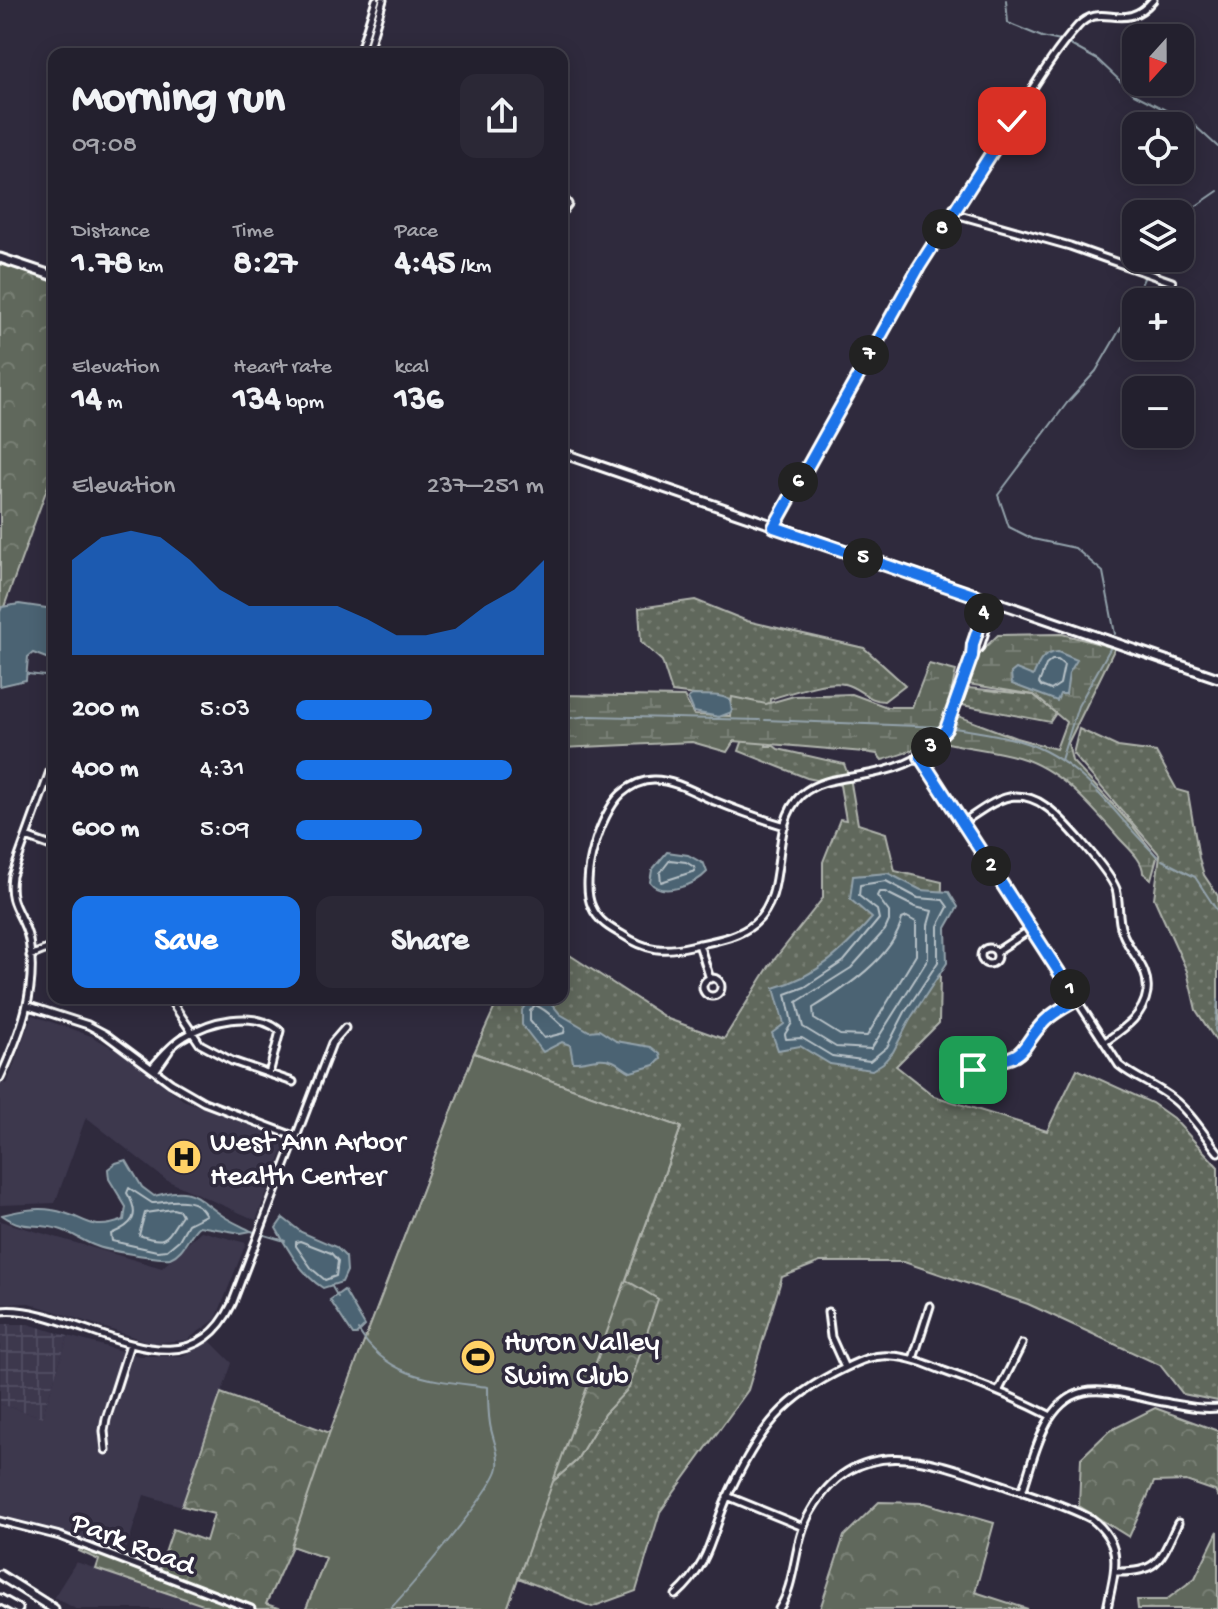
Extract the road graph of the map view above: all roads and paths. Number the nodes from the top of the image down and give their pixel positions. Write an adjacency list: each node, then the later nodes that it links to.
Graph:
1 (376, 0): 4 (street)
2 (383, 0): 5 (street)
3 (1153, 0): 6 (street)
4 (361, 48)
5 (369, 48)
6 (952, 213): 9 (street); 11 (street)
7 (0, 258): 8 (main road)
8 (48, 274)
9 (1172, 282)
10 (568, 455): 11 (main road)
11 (774, 527): 12 (main road)
12 (991, 601): 13 (main road); 14 (street)
13 (1218, 678)
14 (920, 757): 17 (street); 18 (street)
15 (48, 776): 16 (street)
16 (46, 782): 19 (street)
17 (962, 823): 21 (street); 32 (street)
18 (785, 826): 22 (street); 22 (street)
19 (26, 837): 20 (street); 25 (street)
20 (48, 845)
21 (1031, 929): 24 (street); 27 (street)
22 (699, 944): 26 (street)
23 (48, 949): 25 (street)
24 (996, 952)
25 (30, 956): 29 (street)
26 (710, 979)
27 (1077, 1000): 32 (street); 33 (street)
28 (173, 1004): 31 (street)
29 (29, 1006): 34 (street); 36 (street)
30 (345, 1028): 38 (street)
31 (193, 1033): 34 (street); 35 (street); 35 (street)
32 (1105, 1042): 39 (street)
33 (985, 1063)
34 (154, 1070): 38 (street)
35 (269, 1074): 37 (street)
36 (0, 1078)
37 (293, 1082)
38 (296, 1137): 43 (street)
39 (1218, 1152)
40 (930, 1306): 45 (street)
41 (0, 1311): 43 (street)
42 (828, 1312): 46 (street)
43 (130, 1344): 50 (street)
44 (1022, 1344): 47 (street)
45 (913, 1359): 46 (street); 47 (street)
46 (845, 1368): 52 (street)
47 (999, 1390): 49 (street)
48 (1218, 1408): 49 (street)
49 (1051, 1416): 51 (street)
50 (106, 1450)
51 (1022, 1492): 55 (street); 56 (street)
52 (727, 1496): 55 (street); 58 (street)
53 (0, 1521): 62 (street, Park Road)
54 (1178, 1523): 56 (street)
55 (803, 1527): 63 (street)
56 (1116, 1572): 64 (street)
57 (0, 1575): 61 (main road)
58 (676, 1595)
59 (0, 1599): 60 (main road)
60 (18, 1609)
61 (54, 1609)
62 (251, 1609)
63 (779, 1609)
64 (1107, 1609)

